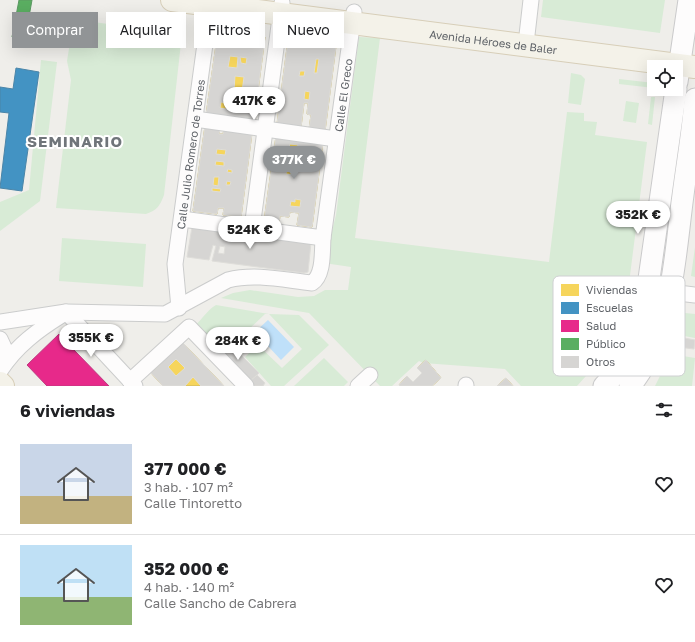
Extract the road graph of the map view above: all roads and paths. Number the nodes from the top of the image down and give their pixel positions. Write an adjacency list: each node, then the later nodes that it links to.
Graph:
1 (172, 0): 5 (main road, Avenida Héroes de Baler)
2 (261, 0): 6 (main road, Avenida Héroes de Baler)
3 (531, 0): 8 (street)
4 (689, 0): 9 (main road)
5 (210, 3): 6 (main road, Avenida Héroes de Baler); 13 (street, Calle Julio Romero de Torres)
6 (281, 11): 7 (main road, Avenida Héroes de Baler); 14 (street)
7 (353, 18): 8 (main road, Avenida Héroes de Baler); 9 (main road, Avenida Héroes de Baler); 15 (street, Calle El Greco)
8 (528, 35): 9 (main road, Avenida Héroes de Baler)
9 (688, 62): 10 (main road)
10 (683, 73)
11 (675, 96): 19 (main road)
12 (695, 99): 20 (main road)
13 (195, 119): 14 (street); 16 (street, Calle Julio Romero de Torres)
14 (266, 129): 15 (street); 17 (street)
15 (336, 139): 18 (street, Calle El Greco)
16 (182, 220): 17 (street); 23 (street, Calle Julio Romero de Torres)
17 (252, 228): 18 (street)
18 (323, 238): 23 (street, Calle El Greco)
19 (649, 276)
20 (672, 276)
21 (685, 294): 22 (street)
22 (695, 295)
23 (179, 308): 24 (street)
24 (66, 312): 25 (street); 27 (street); 32 (street)
25 (0, 322)
26 (0, 339): 27 (street)
27 (3, 366)
28 (370, 375): 35 (street)
29 (612, 376): 36 (main road)
30 (636, 376): 37 (main road)
31 (0, 383): 33 (main road)
32 (132, 384): 34 (street)
33 (3, 386)
34 (246, 386)
35 (358, 386)
36 (604, 386)
37 (630, 386)

